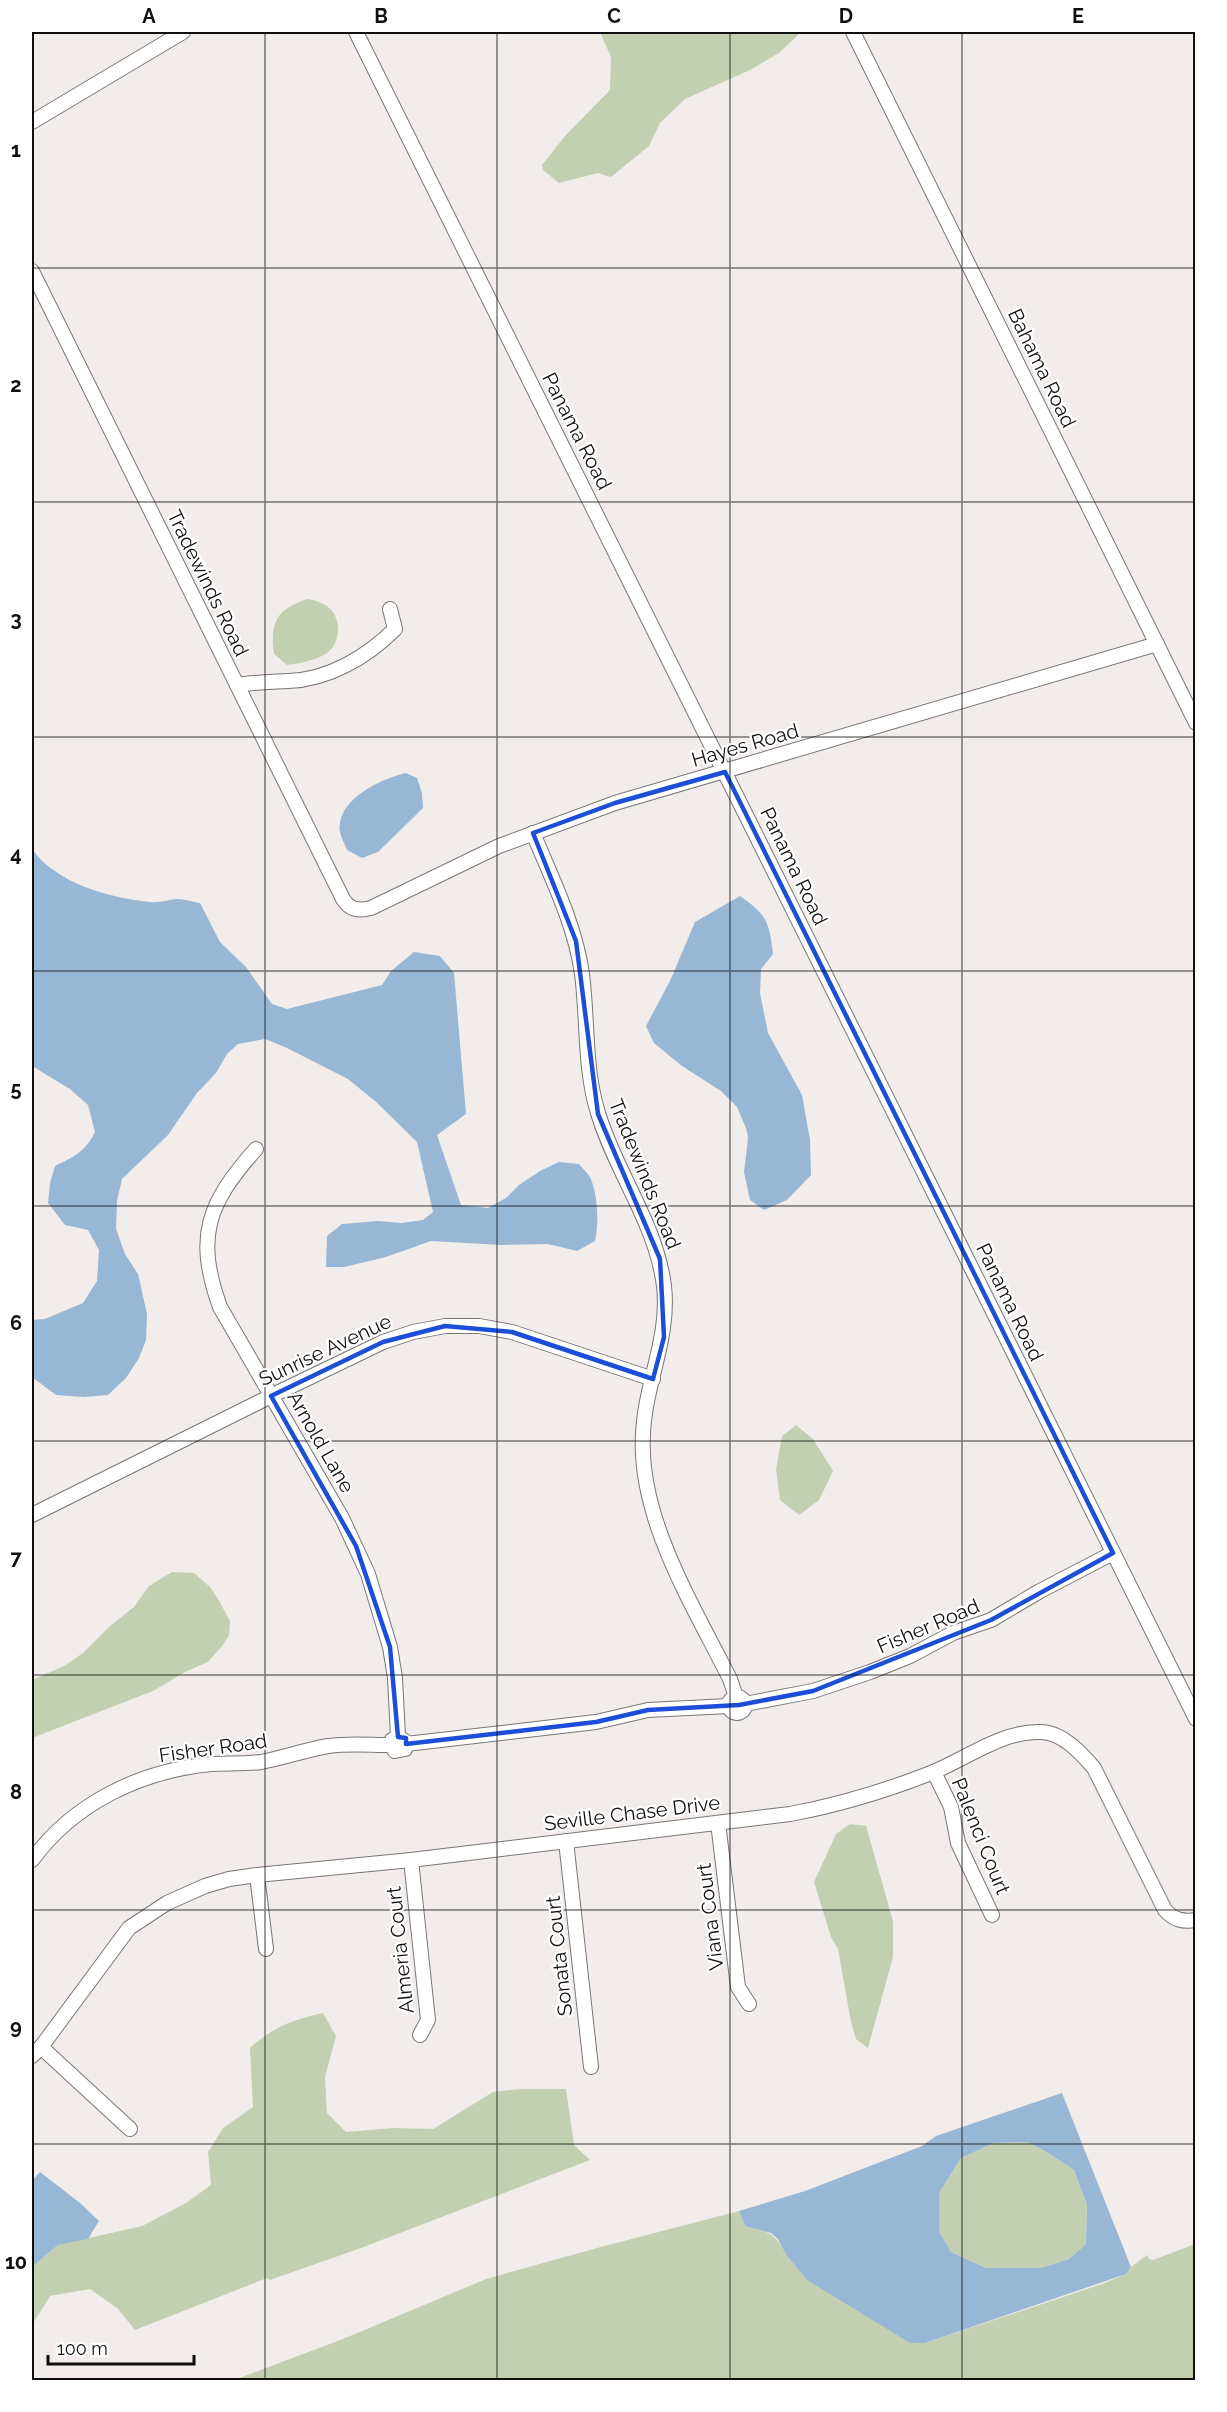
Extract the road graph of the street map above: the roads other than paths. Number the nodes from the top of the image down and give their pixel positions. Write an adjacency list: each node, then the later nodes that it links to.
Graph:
1 (183, 32): 4 (street)
2 (356, 32): 10 (street, Panama Road)
3 (853, 32): 7 (street, Bahama Road)
4 (32, 122)
5 (32, 271): 8 (street, Tradewinds Road)
6 (390, 609): 8 (street)
7 (1157, 644): 9 (street, Bahama Road); 10 (street, Hayes Road)
8 (237, 685): 12 (street, Tradewinds Road)
9 (1196, 723)
10 (725, 772): 11 (street, Hayes Road); 17 (street, Panama Road)
11 (533, 833): 12 (street, Hayes Road); 14 (street, Tradewinds Road)
12 (354, 909)
13 (256, 1149): 15 (street, Arnold Lane)
14 (653, 1379): 15 (street, Sunrise Avenue); 18 (street, Tradewinds Road)
15 (271, 1396): 16 (street, Sunrise Avenue); 20 (street, Arnold Lane)
16 (32, 1515)
17 (1113, 1553): 18 (street, Fisher Road); 19 (street, Panama Road)
18 (737, 1702): 20 (street, Fisher Road)
19 (1196, 1719)
20 (399, 1742): 24 (street, Fisher Road)
21 (934, 1772): 22 (street, Seville Chase Drive); 27 (street, Palenci Court); 28 (street, Seville Chase Drive)
22 (718, 1823): 23 (street, Seville Chase Drive); 30 (street, Viana Court)
23 (566, 1841): 25 (street, Seville Chase Drive); 33 (street, Sonata Court)
24 (32, 1860)
25 (411, 1860): 26 (street, Seville Chase Drive); 31 (street, Almeria Court)
26 (257, 1875): 29 (street); 32 (street, Seville Chase Drive)
27 (992, 1915)
28 (1196, 1920)
29 (266, 1949)
30 (748, 2004)
31 (420, 2035)
32 (36, 2051): 34 (street)
33 (591, 2067)
34 (130, 2129)

